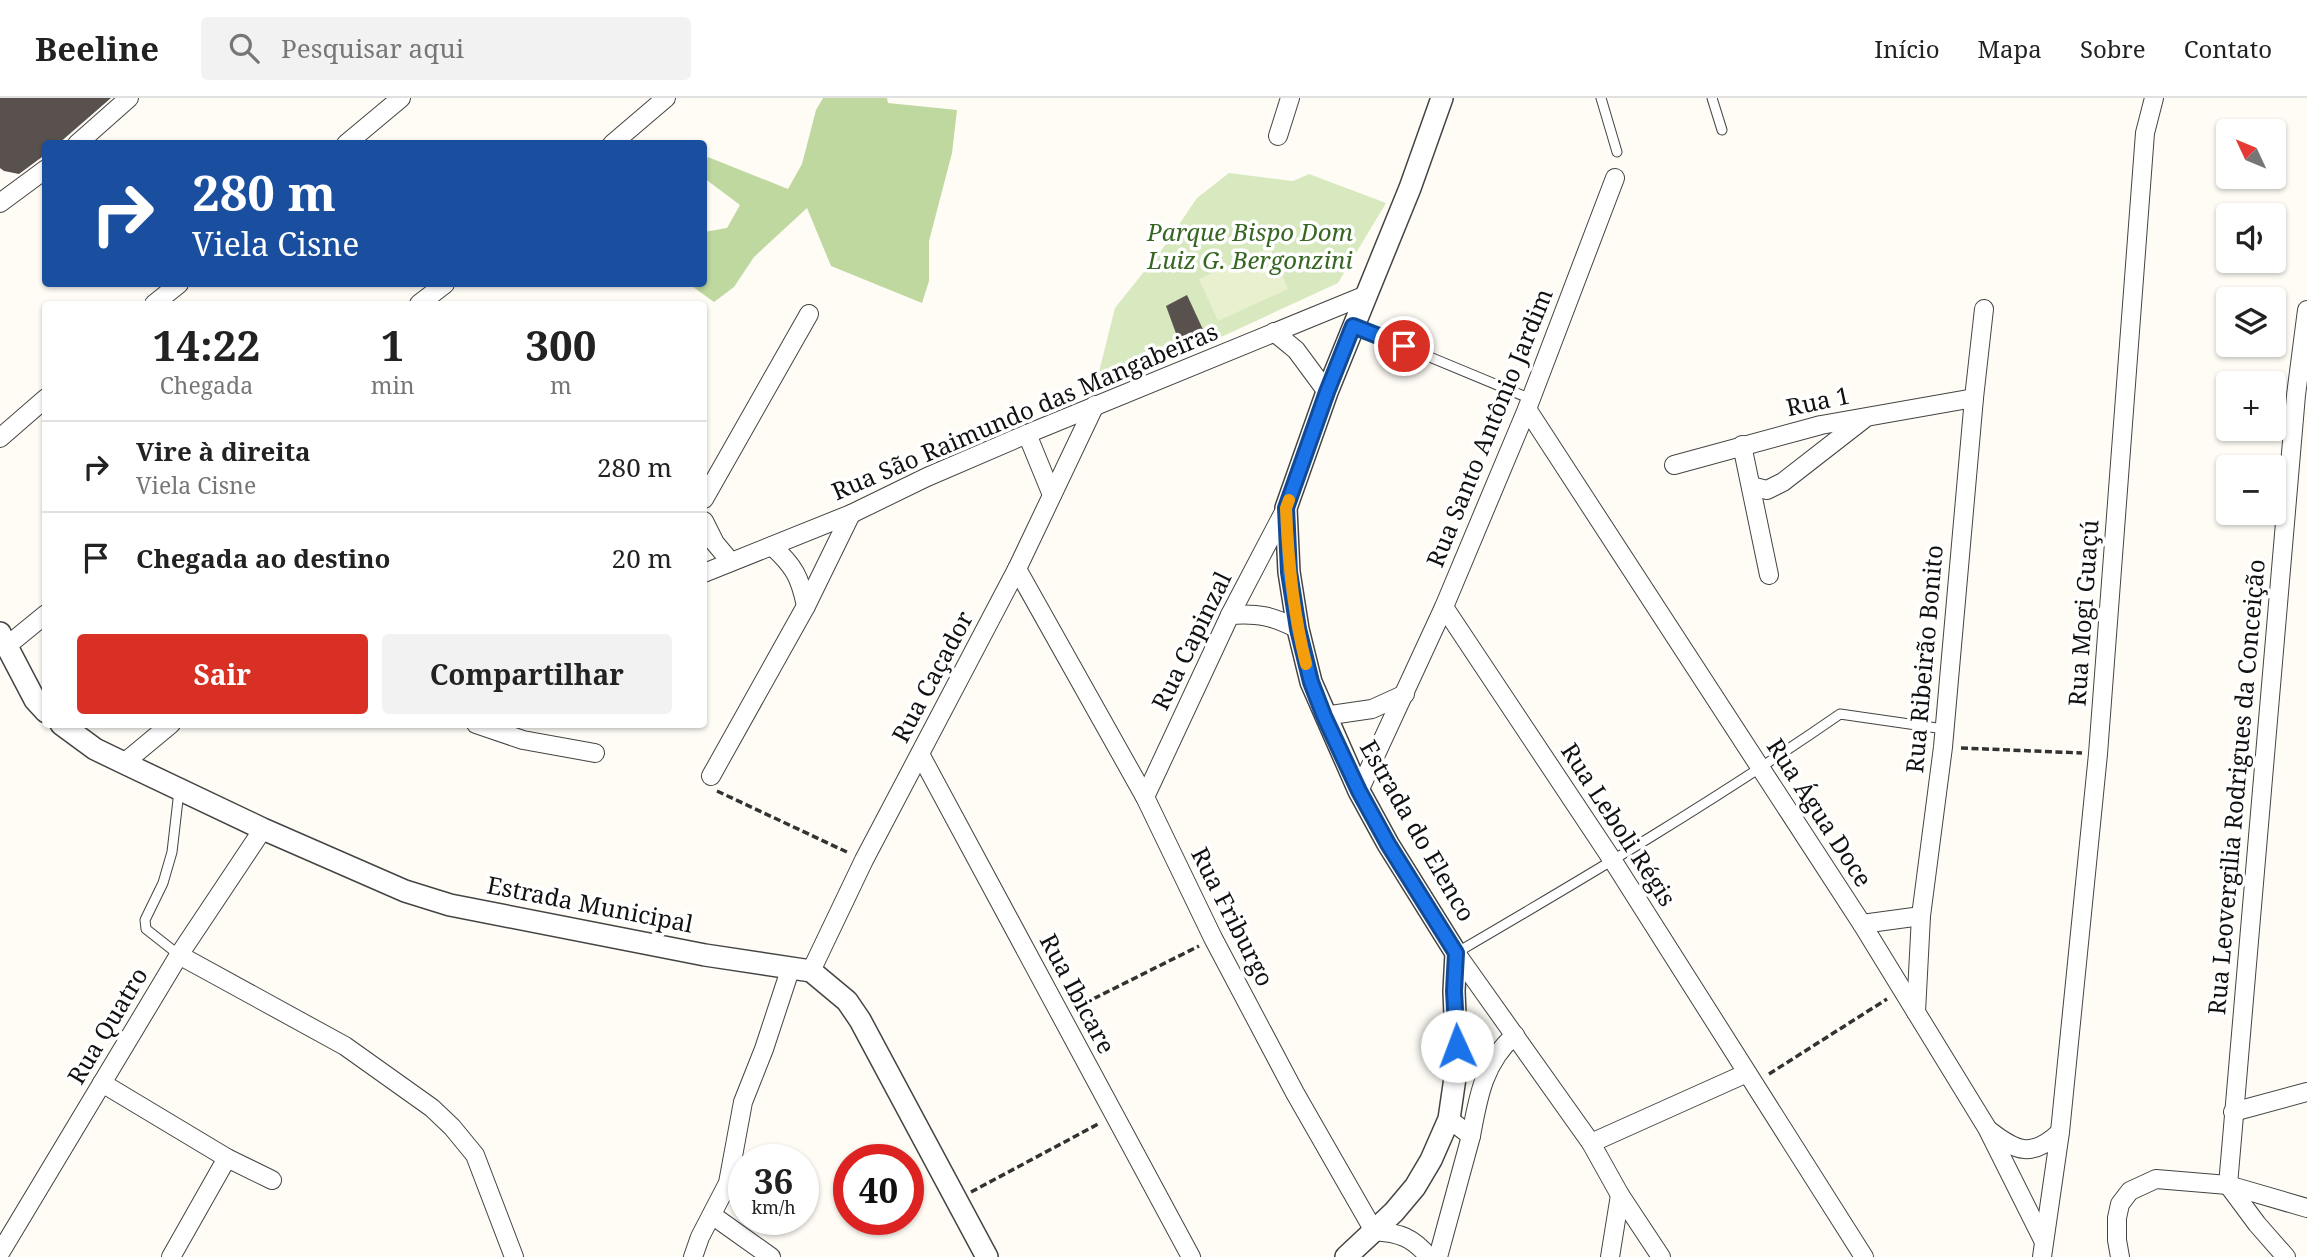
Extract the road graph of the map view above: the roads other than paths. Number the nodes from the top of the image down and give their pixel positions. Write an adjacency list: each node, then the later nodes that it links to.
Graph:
1 (129, 98): 11 (street)
2 (401, 98): 12 (street)
3 (666, 98): 13 (street)
4 (1290, 98): 10 (street)
5 (1442, 98): 21 (street, Estrada do Elenco)
6 (1601, 98): 14 (lane)
7 (1712, 98): 9 (lane)
8 (2154, 98): 86 (street, Rua Mogi Guaçú)
9 (1721, 130)
10 (1278, 136)
11 (82, 140)
12 (351, 140)
13 (617, 140)
14 (1617, 152)
15 (42, 171): 17 (street)
16 (1615, 178): 32 (street, Rua Santo Antônio Jardim)
17 (7, 188): 18 (street)
18 (0, 203)
19 (175, 287): 22 (street)
20 (441, 287): 23 (street)
21 (1366, 295): 27 (street, Estrada do Elenco); 28 (street, Rua São Raimundo das Mangabeiras)
22 (161, 301)
23 (423, 301)
24 (1984, 309): 30 (street, Rua Ribeirão Bonito)
25 (2307, 310): 83 (street, Rua Leovergilia Rodrigues da Conceição)
26 (809, 314): 40 (street)
27 (1353, 326): 29 (street, Estrada do Elenco); 32 (lane)
28 (1274, 332): 29 (street); 33 (street, Rua São Raimundo das Mangabeiras)
29 (1327, 392): 42 (street, Estrada do Elenco)
30 (1973, 398): 34 (street, Rua 1); 62 (street, Rua Ribeirão Bonito)
31 (42, 401): 36 (street)
32 (1529, 404): 51 (street, Rua Santo Antônio Jardim); 66 (street, Rua Água Doce)
33 (1095, 405): 35 (street, Rua São Raimundo das Mangabeiras); 41 (street, Rua Caçador)
34 (1867, 417): 37 (street, Rua 1); 39 (street)
35 (1027, 434): 41 (street); 43 (street, Rua São Raimundo das Mangabeiras)
36 (0, 438)
37 (1742, 445): 38 (street, Rua 1); 39 (street)
38 (1674, 465)
39 (1751, 486): 49 (street)
40 (707, 494)
41 (1052, 495): 47 (street, Rua Caçador)
42 (1286, 508): 52 (street, Rua Capinzal); 54 (street, Estrada do Elenco)
43 (851, 514): 45 (street, Rua São Raimundo das Mangabeiras); 50 (street)
44 (707, 527): 46 (street)
45 (772, 546): 46 (street, Rua São Raimundo das Mangabeiras); 50 (street)
46 (730, 561): 48 (street, Rua São Raimundo das Mangabeiras)
47 (1017, 569): 64 (street, Rua Caçador); 70 (street, Rua Friburgo)
48 (707, 572)
49 (1769, 575)
50 (806, 606): 67 (street)
51 (1444, 607): 56 (street, Rua Santo Antônio Jardim); 72 (street, Rua Leboli Régis)
52 (1230, 615): 54 (street); 70 (street, Rua Capinzal)
53 (42, 616): 55 (street)
54 (1298, 629): 58 (street, Estrada do Elenco)
55 (4, 639): 57 (street)
56 (1405, 694): 58 (street); 69 (street, Rua Santo Antônio Jardim)
57 (42, 708)
58 (1324, 716): 69 (street, Estrada do Elenco)
59 (66, 728): 65 (street, Estrada Municipal)
60 (166, 728): 65 (street)
61 (488, 728): 63 (street)
62 (1943, 738): 66 (lane); 73 (street, Rua Ribeirão Bonito)
63 (595, 753)
64 (920, 754): 77 (street, Rua Caçador); 103 (street, Rua Ibicare)
65 (124, 763): 68 (street, Estrada Municipal)
66 (1761, 769): 72 (lane); 74 (street, Rua Água Doce)
67 (711, 776)
68 (179, 789): 71 (street, Estrada Municipal); 76 (lane)
69 (1359, 791): 75 (street, Estrada do Elenco)
70 (1145, 797): 95 (street, Rua Friburgo)
71 (263, 829): 76 (street, Rua Quatro); 77 (street, Estrada Municipal)
72 (1613, 861): 75 (lane); 80 (street, Rua Leboli Régis)
73 (1922, 916): 74 (street); 78 (street, Rua Ribeirão Bonito)
74 (1862, 924): 78 (street, Rua Água Doce)
75 (1456, 953): 79 (street, Estrada do Elenco); 84 (street, Estrada do Elenco)
76 (179, 955): 81 (street, Rua Quatro); 99 (street)
77 (801, 969): 94 (street, Rua Caçador); 102 (street)
78 (1916, 1013): 85 (street, Rua Água Doce)
79 (1515, 1035): 87 (street); 88 (street, Estrada do Elenco)
80 (1750, 1079): 88 (street); 109 (street)
81 (102, 1083): 89 (street); 97 (street, Rua Quatro)
82 (2307, 1092): 83 (street)
83 (2233, 1112): 91 (street, Rua Leovergilia Rodrigues da Conceição)
84 (1449, 1119): 87 (street); 95 (street, Estrada do Elenco)
85 (1987, 1128): 86 (street); 96 (street, Rua Água Doce)
86 (2060, 1132): 96 (street, Rua Mogi Guaçú)
87 (1471, 1136): 106 (street)
88 (1591, 1143): 92 (street, Estrada do Elenco)
89 (227, 1158): 90 (street); 98 (street)
90 (272, 1180)
91 (2228, 1185): 93 (street); 110 (street); 111 (street)
92 (1620, 1195): 107 (street); 108 (street, Estrada do Elenco)
93 (2307, 1208)
94 (712, 1215): 100 (street, Rua Caçador); 101 (street)
95 (1374, 1231): 104 (street, Estrada do Elenco); 105 (street)
96 (2042, 1248)
97 (0, 1253)
98 (171, 1257)
99 (514, 1257)
100 (693, 1257)
101 (771, 1257)
102 (987, 1257)
103 (1191, 1257)
104 (1346, 1257)
105 (1429, 1257)
106 (1438, 1257)
107 (1610, 1257)
108 (1661, 1257)
109 (1864, 1257)
110 (2120, 1257)
111 (2286, 1257)

